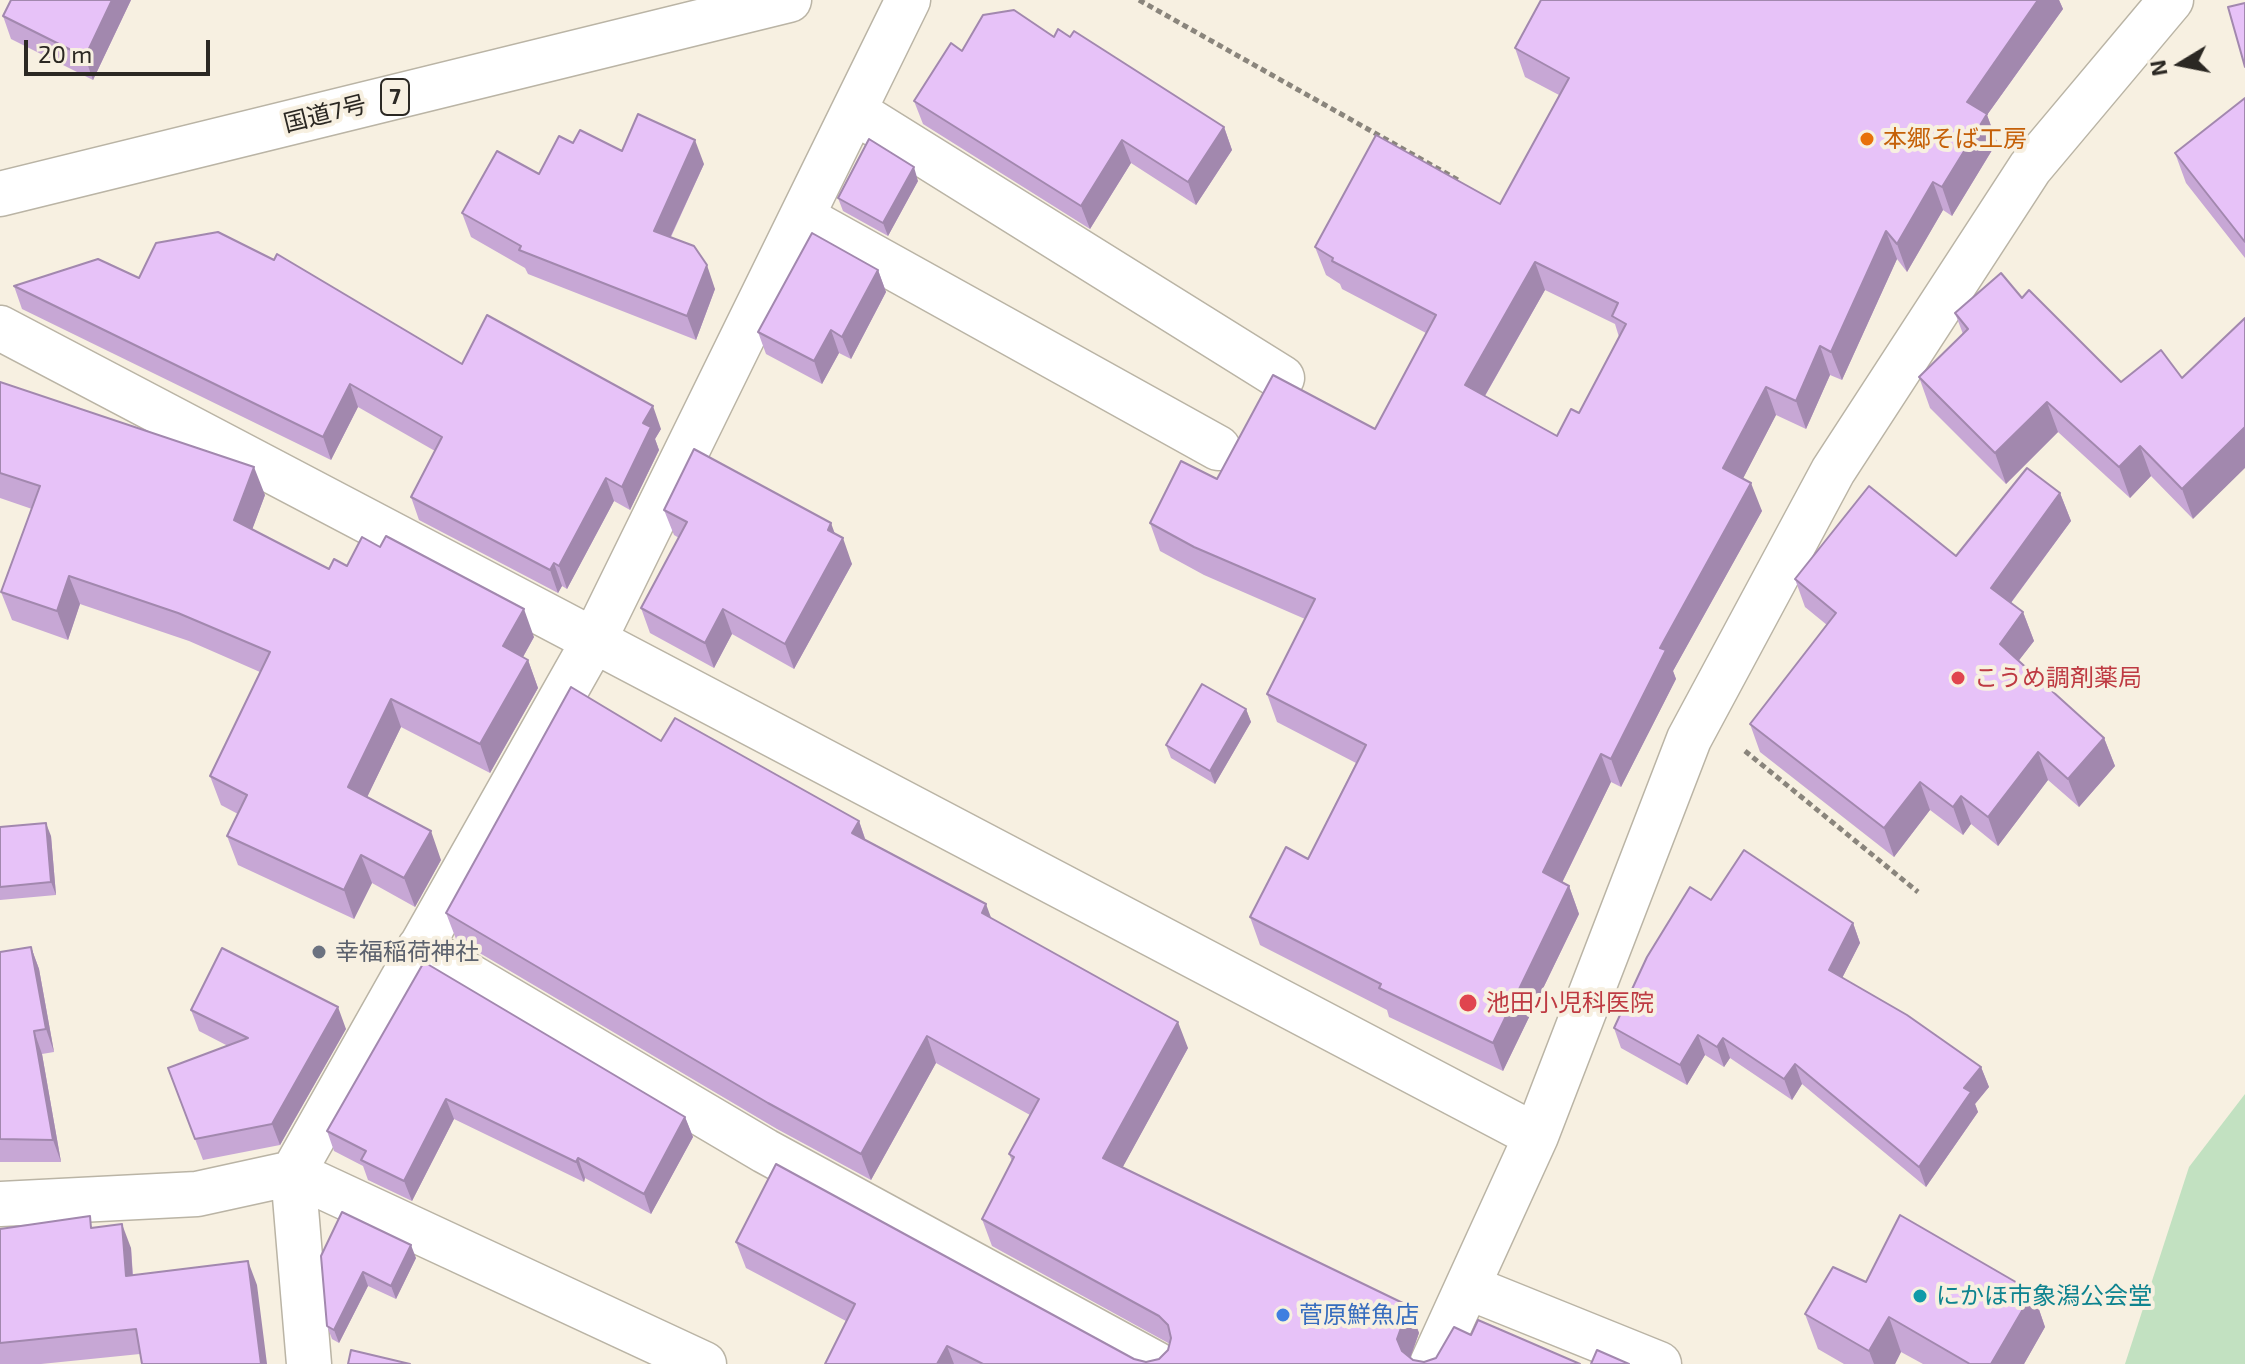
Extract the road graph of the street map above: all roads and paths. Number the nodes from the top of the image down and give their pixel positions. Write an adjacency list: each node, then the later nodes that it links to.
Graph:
1 (789, 0): 7 (main road, 国道7号 / 7)
2 (908, 0): 5 (main road)
3 (1139, 0): 6 (path)
4 (2171, 0): 13 (main road)
5 (854, 111): 8 (main road); 10 (main road)
6 (1458, 180)
7 (0, 194)
8 (802, 217): 11 (main road); 12 (main road)
9 (0, 328): 12 (main road)
10 (1282, 378)
11 (1218, 448)
12 (593, 642): 15 (main road); 16 (main road)
13 (1702, 715): 14 (path); 16 (main road)
14 (1918, 892)
15 (420, 947): 17 (main road); 22 (main road)
16 (1536, 1136): 19 (main road)
17 (293, 1173): 18 (main road); 20 (main road); 21 (main road)
18 (0, 1204)
19 (1468, 1287): 23 (main road); 24 (main road)
20 (309, 1364)
21 (704, 1364)
22 (1156, 1364)
23 (1432, 1364)
24 (1659, 1364)

